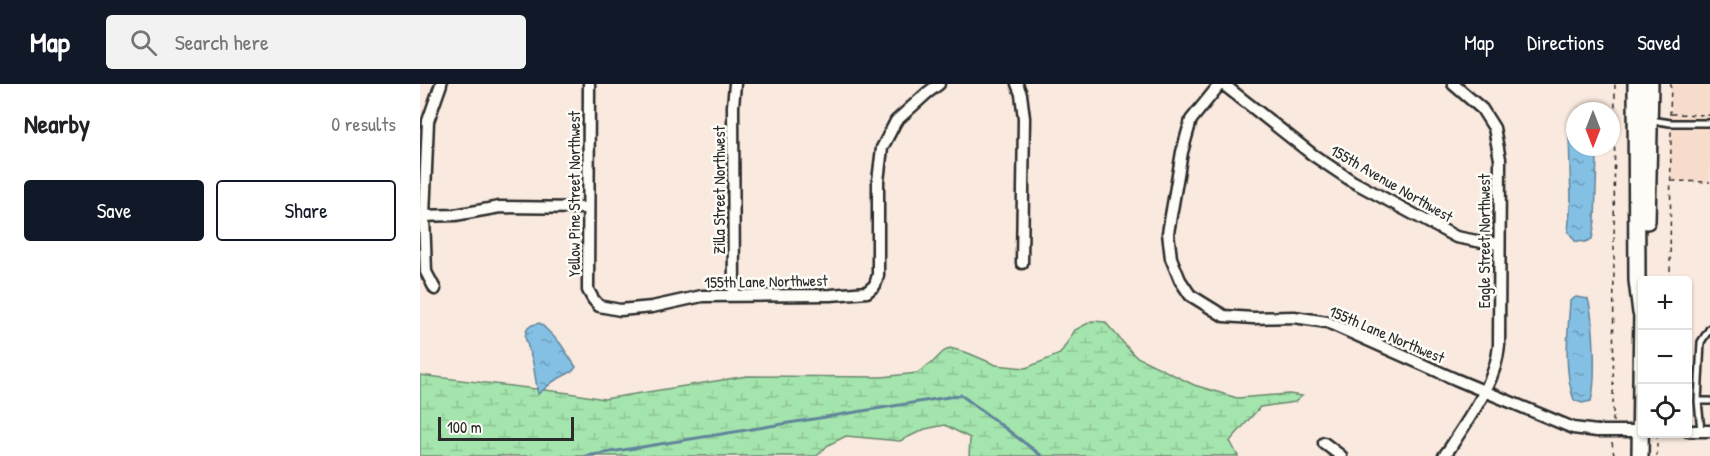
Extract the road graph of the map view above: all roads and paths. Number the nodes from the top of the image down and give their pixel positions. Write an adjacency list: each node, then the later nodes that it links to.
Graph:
1 (441, 84): 19 (street)
2 (589, 84): 18 (street, Yellow Pine Street Northwest)
3 (735, 84): 26 (street, Zilla Street Northwest)
4 (939, 84): 26 (street, 155th Lane Northwest)
5 (1017, 84): 21 (street)
6 (1221, 84): 20 (street, 155th Avenue Northwest); 31 (street, 155th Lane Northwest)
7 (1453, 84): 20 (street, Eagle Street Northwest)
8 (1615, 84): 34 (path)
9 (1636, 84): 24 (main road)
10 (1650, 84): 13 (main road)
11 (1671, 84): 12 (path)
12 (1710, 115)
13 (1649, 120): 14 (lane); 22 (main road)
14 (1710, 123)
15 (1671, 130): 16 (path)
16 (1670, 181): 17 (path); 23 (path)
17 (1710, 182)
18 (588, 208): 19 (street); 27 (street, Yellow Pine Street Northwest)
19 (422, 216): 25 (street)
20 (1498, 244): 31 (street, Eagle Street Northwest)
21 (1022, 263)
22 (1645, 276)
23 (1670, 276)
24 (1638, 285)
25 (435, 289)
26 (734, 296): 27 (street, 155th Lane Northwest)
27 (595, 302)
28 (1710, 328): 32 (lane)
29 (1642, 330): 30 (main road)
30 (1641, 384)
31 (1485, 391): 35 (street, 155th Lane Northwest); 42 (street)
32 (1698, 401): 33 (lane); 36 (lane)
33 (1710, 401)
34 (1612, 421)
35 (1638, 431)
36 (1706, 431)
37 (1641, 438): 44 (main road)
38 (1657, 438): 45 (path)
39 (1612, 441): 43 (path)
40 (1324, 443): 41 (street)
41 (1341, 456)
42 (1444, 456)
43 (1614, 456)
44 (1640, 456)
45 (1657, 456)

